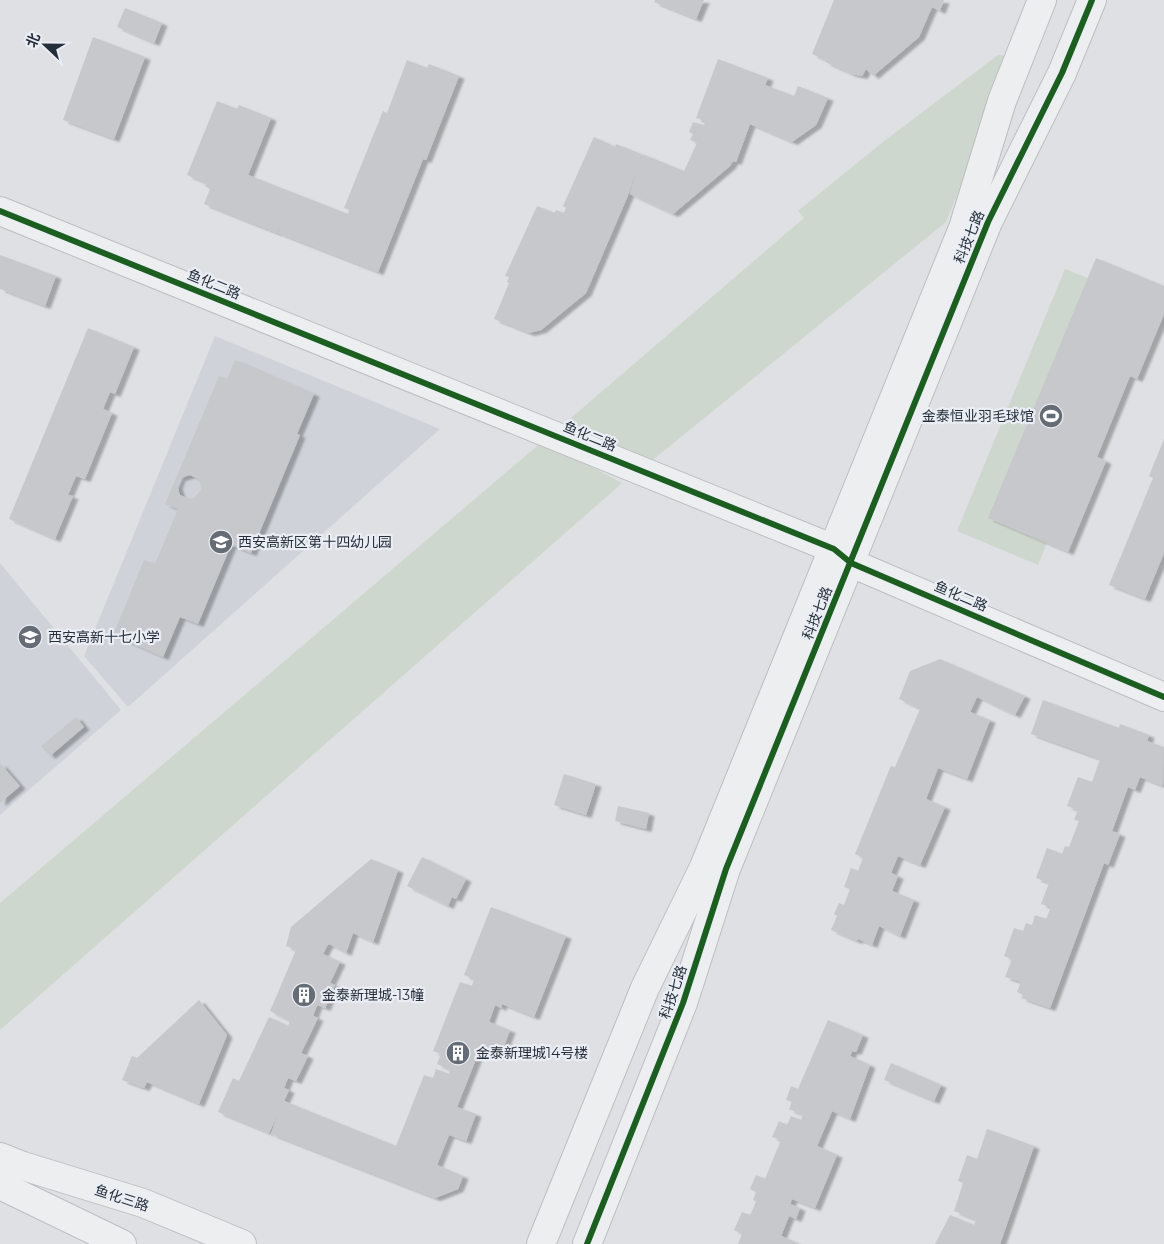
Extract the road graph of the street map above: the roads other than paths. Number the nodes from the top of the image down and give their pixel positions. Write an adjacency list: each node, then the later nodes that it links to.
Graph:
1 (1042, 0): 4 (street, 科技七路)
2 (1092, 0): 4 (street, 科技七路)
3 (0, 211): 4 (street, 鱼化二路)
4 (843, 556): 5 (street, 鱼化二路); 10 (street, 科技七路); 11 (street, 科技七路)
5 (1164, 697)
6 (0, 1157): 9 (street, 鱼化三路)
7 (0, 1185): 8 (street)
8 (122, 1244)
9 (242, 1244)
10 (542, 1244)
11 (587, 1244)

